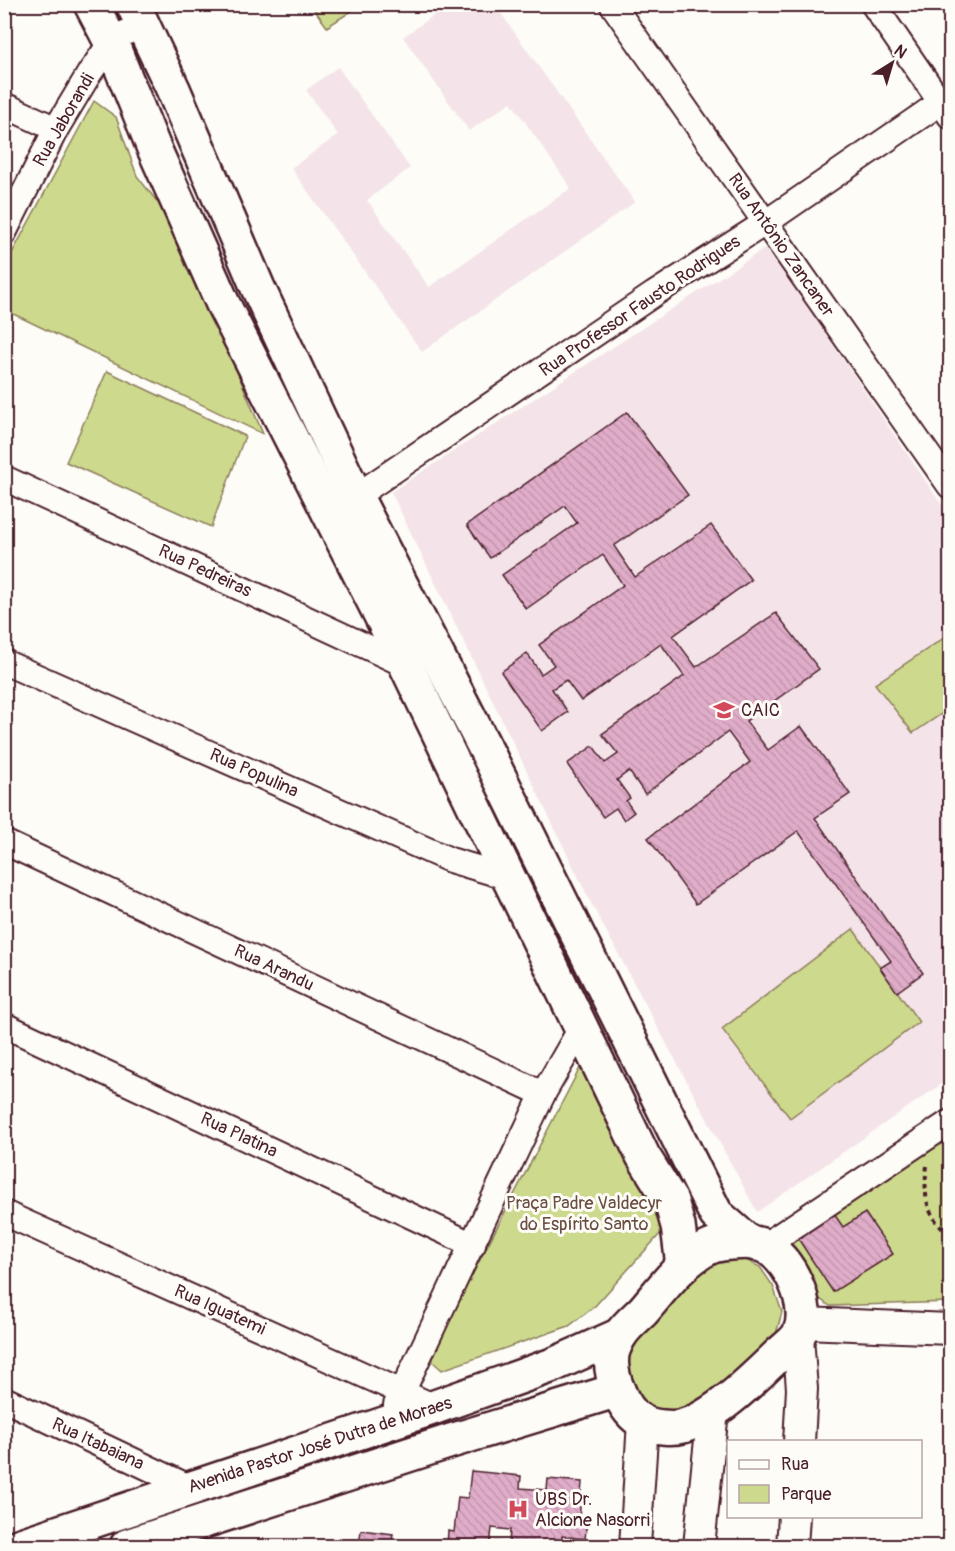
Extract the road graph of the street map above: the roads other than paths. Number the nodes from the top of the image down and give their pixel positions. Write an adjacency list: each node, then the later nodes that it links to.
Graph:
1 (91, 4): 5 (main road)
2 (612, 4): 9 (street, Rua Antônio Zancaner)
3 (873, 4): 7 (street)
4 (139, 15): 5 (street, Rua Jaborandi); 13 (main road)
5 (111, 42): 8 (street, Rua Jaborandi); 13 (main road)
6 (4, 105): 8 (street)
7 (947, 105): 9 (street, Rua Professor Fausto Rodrigues)
8 (56, 129): 10 (street, Rua Jaborandi)
9 (765, 223): 12 (street, Rua Antônio Zancaner); 13 (street, Rua Professor Fausto Rodrigues)
10 (4, 233)
11 (4, 478): 15 (street, Rua Pedreiras)
12 (951, 486)
13 (342, 505): 15 (main road); 23 (main road)
14 (4, 662): 17 (street, Rua Populina)
15 (406, 665): 17 (main road)
16 (4, 842): 20 (street, Rua Arandu)
17 (507, 877): 19 (main road)
18 (4, 1025): 24 (street, Rua Platina)
19 (581, 1028): 20 (street); 25 (main road)
20 (543, 1094): 24 (street)
21 (951, 1122): 23 (street)
22 (4, 1212): 30 (street, Rua Iguatemi)
23 (756, 1244): 25 (main road); 27 (main road)
24 (473, 1245): 30 (street)
25 (683, 1266): 28 (main road)
26 (951, 1329): 27 (street)
27 (801, 1330): 33 (main road); 36 (street)
28 (620, 1335): 29 (main road); 32 (main road, Avenida Pastor José Dutra de Moraes)
29 (618, 1390): 34 (main road); 40 (main road, Avenida Pastor José Dutra de Moraes)
30 (402, 1393): 32 (street, Rua Iguatemi); 35 (street)
31 (4, 1400): 37 (street, Rua Itabaiana)
32 (435, 1407): 35 (main road, Avenida Pastor José Dutra de Moraes)
33 (713, 1411): 34 (main road); 42 (street)
34 (643, 1422): 41 (street)
35 (386, 1424): 37 (main road, Avenida Pastor José Dutra de Moraes)
36 (799, 1440)
37 (191, 1488): 39 (main road, Avenida Pastor José Dutra de Moraes)
38 (794, 1518): 43 (street)
39 (18, 1546)
40 (128, 1546)
41 (635, 1546)
42 (699, 1546)
43 (792, 1546)

